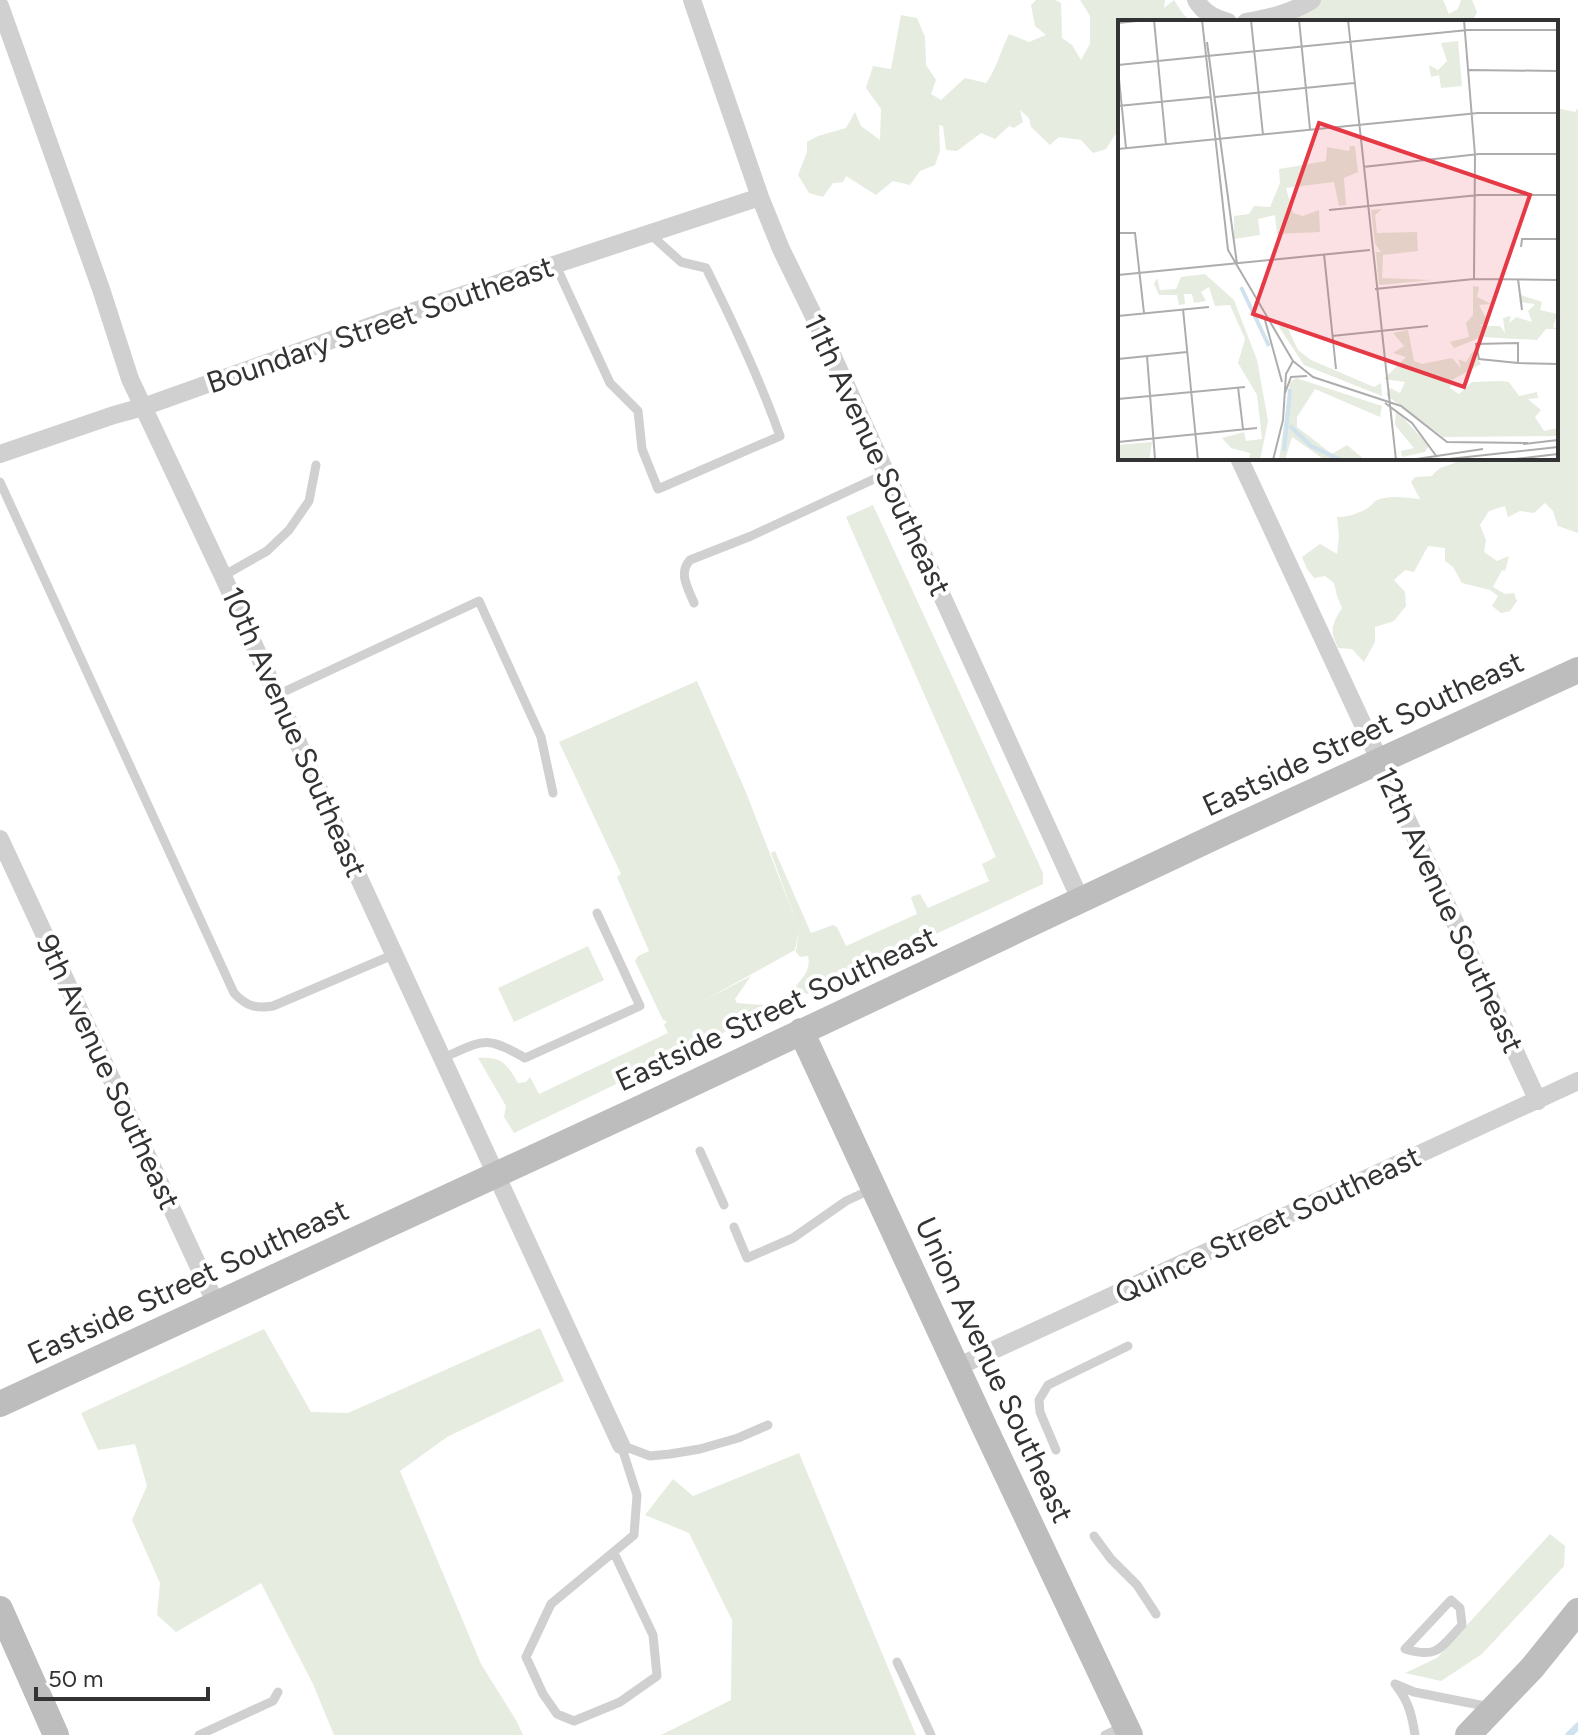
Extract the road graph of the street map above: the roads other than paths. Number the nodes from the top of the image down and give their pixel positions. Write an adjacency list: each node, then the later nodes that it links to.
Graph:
1 (692, 0): 7 (street, 11th Avenue Southeast)
2 (1312, 0): 6 (street)
3 (0, 6): 10 (street, 10th Avenue Southeast)
4 (1201, 6): 5 (street)
5 (1221, 20)
6 (1259, 20)
7 (760, 197): 8 (street, Boundary Street Southeast); 14 (street, 11th Avenue Southeast)
8 (650, 234): 9 (street, Boundary Street Southeast); 9 (lane)
9 (556, 266): 10 (street, Boundary Street Southeast)
10 (143, 407): 11 (street, Boundary Street Southeast); 16 (street, 10th Avenue Southeast)
11 (0, 454)
12 (1240, 460): 20 (street, 12th Avenue Southeast)
13 (316, 465): 16 (lane)
14 (885, 474): 17 (lane); 23 (street, 11th Avenue Southeast)
15 (0, 482): 25 (lane)
16 (223, 576): 19 (street, 10th Avenue Southeast)
17 (694, 603)
18 (1578, 670): 20 (street, Eastside Street Southeast)
19 (277, 695): 21 (lane); 25 (street, 10th Avenue Southeast)
20 (1380, 761): 23 (street, Eastside Street Southeast); 29 (street, 12th Avenue Southeast)
21 (553, 793)
22 (0, 839): 35 (street, 9th Avenue Southeast)
23 (1081, 901): 26 (street, Eastside Street Southeast)
24 (597, 913): 27 (lane)
25 (395, 954): 27 (street, 10th Avenue Southeast)
26 (801, 1031): 31 (street, Eastside Street Southeast); 32 (street, Union Avenue Southeast)
27 (443, 1058): 31 (street, 10th Avenue Southeast)
28 (1578, 1081): 29 (street, Quince Street Southeast)
29 (1538, 1101): 37 (street, Quince Street Southeast)
30 (700, 1151): 33 (lane)
31 (496, 1174): 35 (street, Eastside Street Southeast); 40 (street, 10th Avenue Southeast)
32 (874, 1188): 34 (lane); 37 (street, Union Avenue Southeast)
33 (724, 1205)
34 (734, 1227)
35 (216, 1304): 38 (street, Eastside Street Southeast)
36 (1128, 1346): 41 (lane)
37 (957, 1367): 54 (street, Union Avenue Southeast)
38 (0, 1404)
39 (768, 1425): 40 (lane)
40 (621, 1445): 43 (lane)
41 (1056, 1450)
42 (1094, 1536): 46 (lane)
43 (614, 1553): 53 (lane); 53 (lane)
44 (0, 1609): 55 (street)
45 (1578, 1611): 50 (street)
46 (1156, 1614)
47 (1578, 1639): 50 (street)
48 (1405, 1649): 48 (lane)
49 (897, 1662): 58 (lane)
50 (1532, 1668): 52 (street)
51 (278, 1692): 56 (lane)
52 (1494, 1708): 59 (lane); 60 (street)
53 (574, 1721): 57 (lane)
54 (1120, 1732)
55 (56, 1735)
56 (199, 1735)
57 (576, 1735)
58 (931, 1735)
59 (1415, 1735)
60 (1468, 1735)

